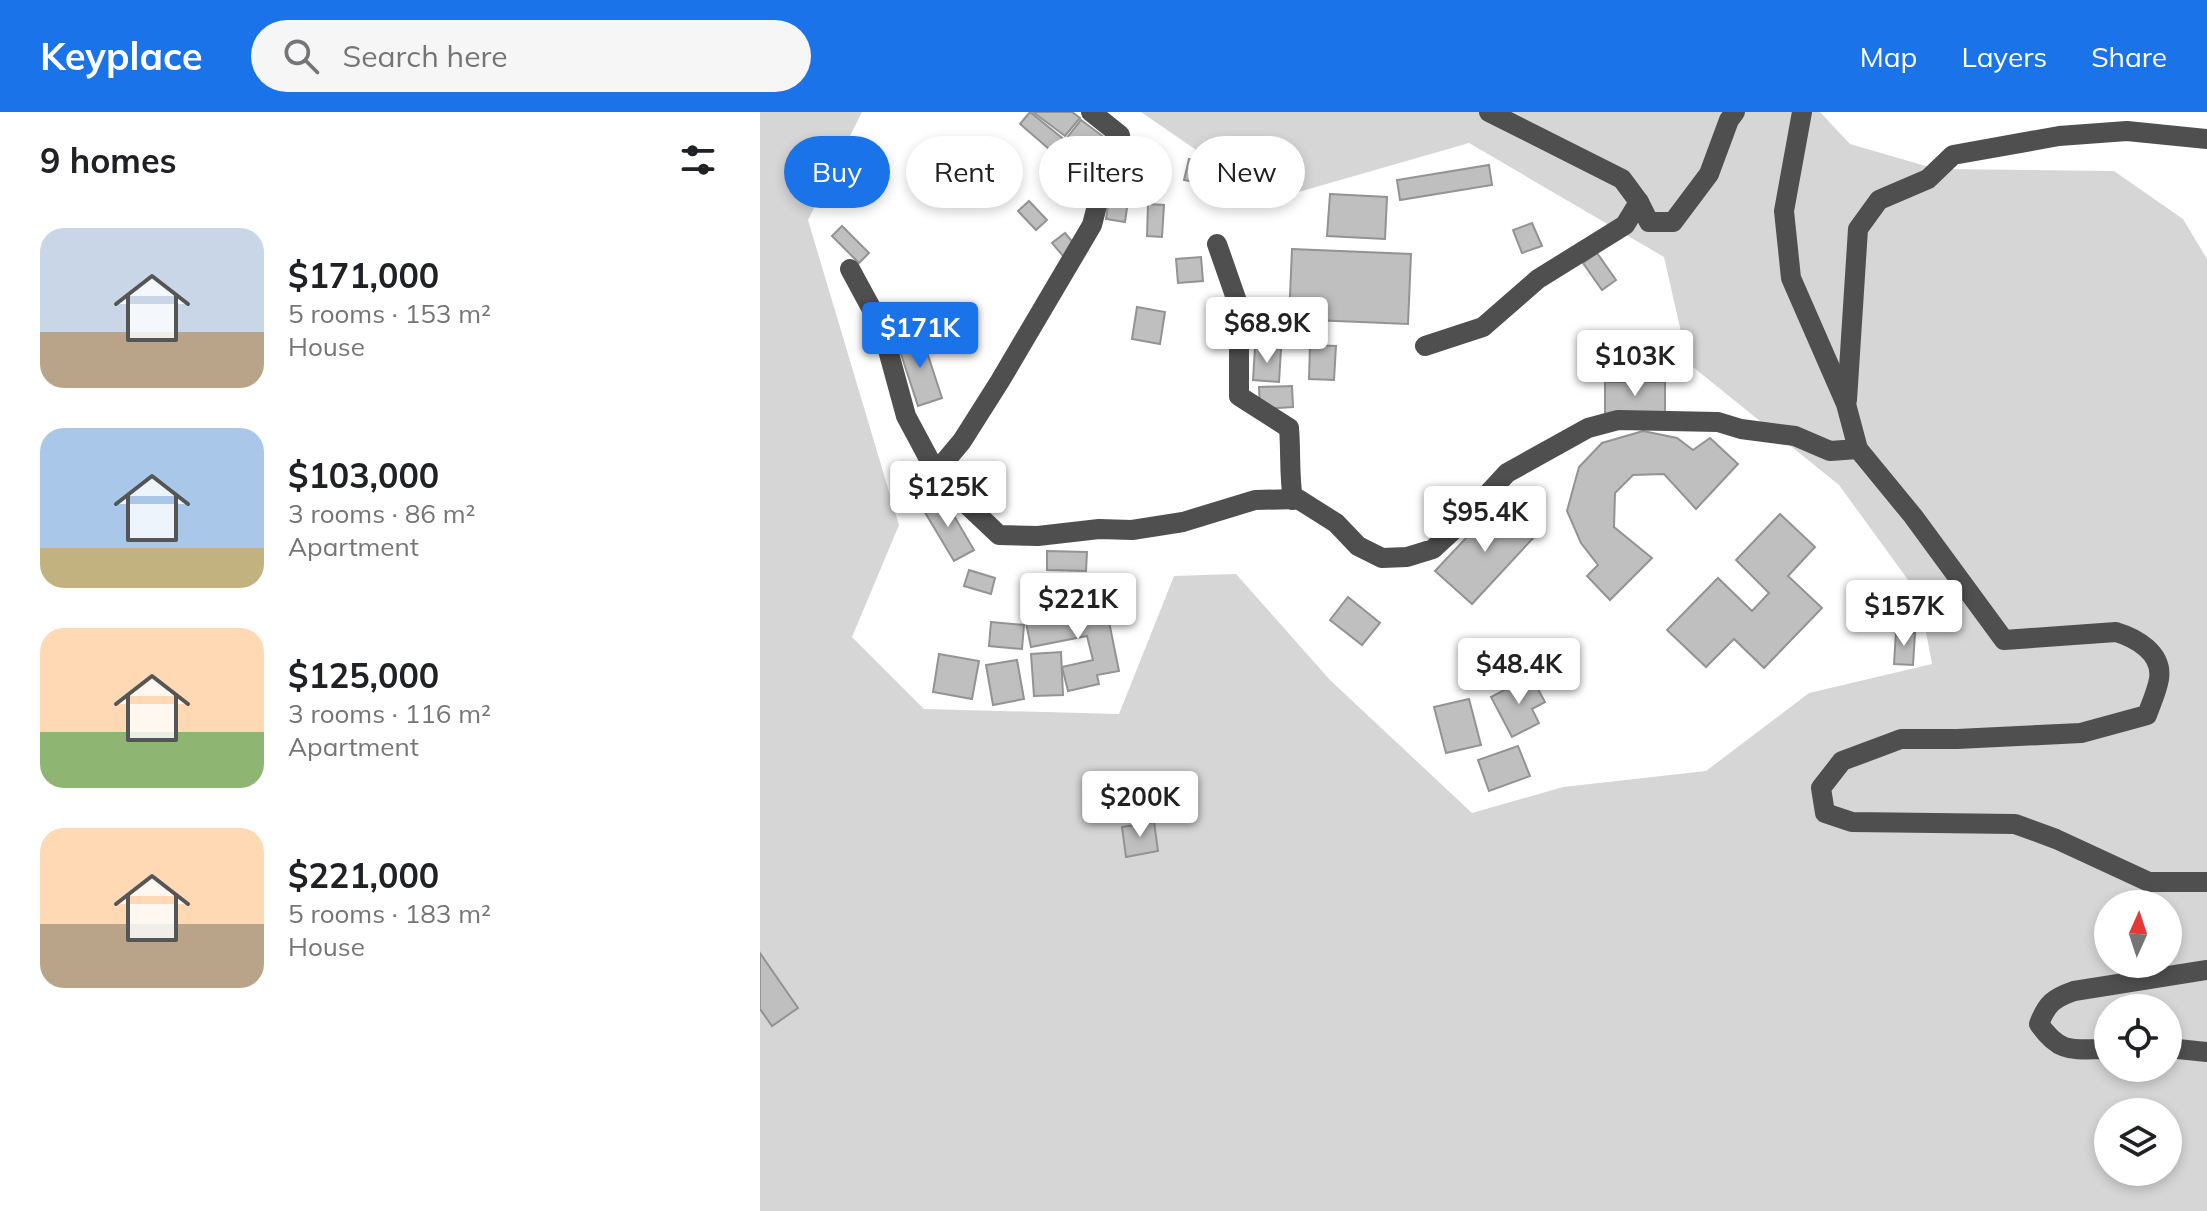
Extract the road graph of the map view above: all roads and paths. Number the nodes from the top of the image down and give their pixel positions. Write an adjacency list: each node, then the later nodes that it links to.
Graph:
1 (1091, 112): 12 (street)
2 (1489, 112): 6 (street)
3 (1735, 112): 6 (street)
4 (1802, 112): 10 (street)
5 (2207, 139): 10 (street)
6 (1639, 202): 9 (street)
7 (1217, 244): 13 (street)
8 (850, 269): 12 (street)
9 (1425, 346)
10 (1846, 404): 11 (street)
11 (1858, 449): 13 (street); 14 (street)
12 (936, 472): 13 (street)
13 (1293, 500)
14 (2207, 882)
15 (2207, 970): 16 (street)
16 (2094, 1049)
17 (2182, 1049): 18 (street)
18 (2207, 1052)

